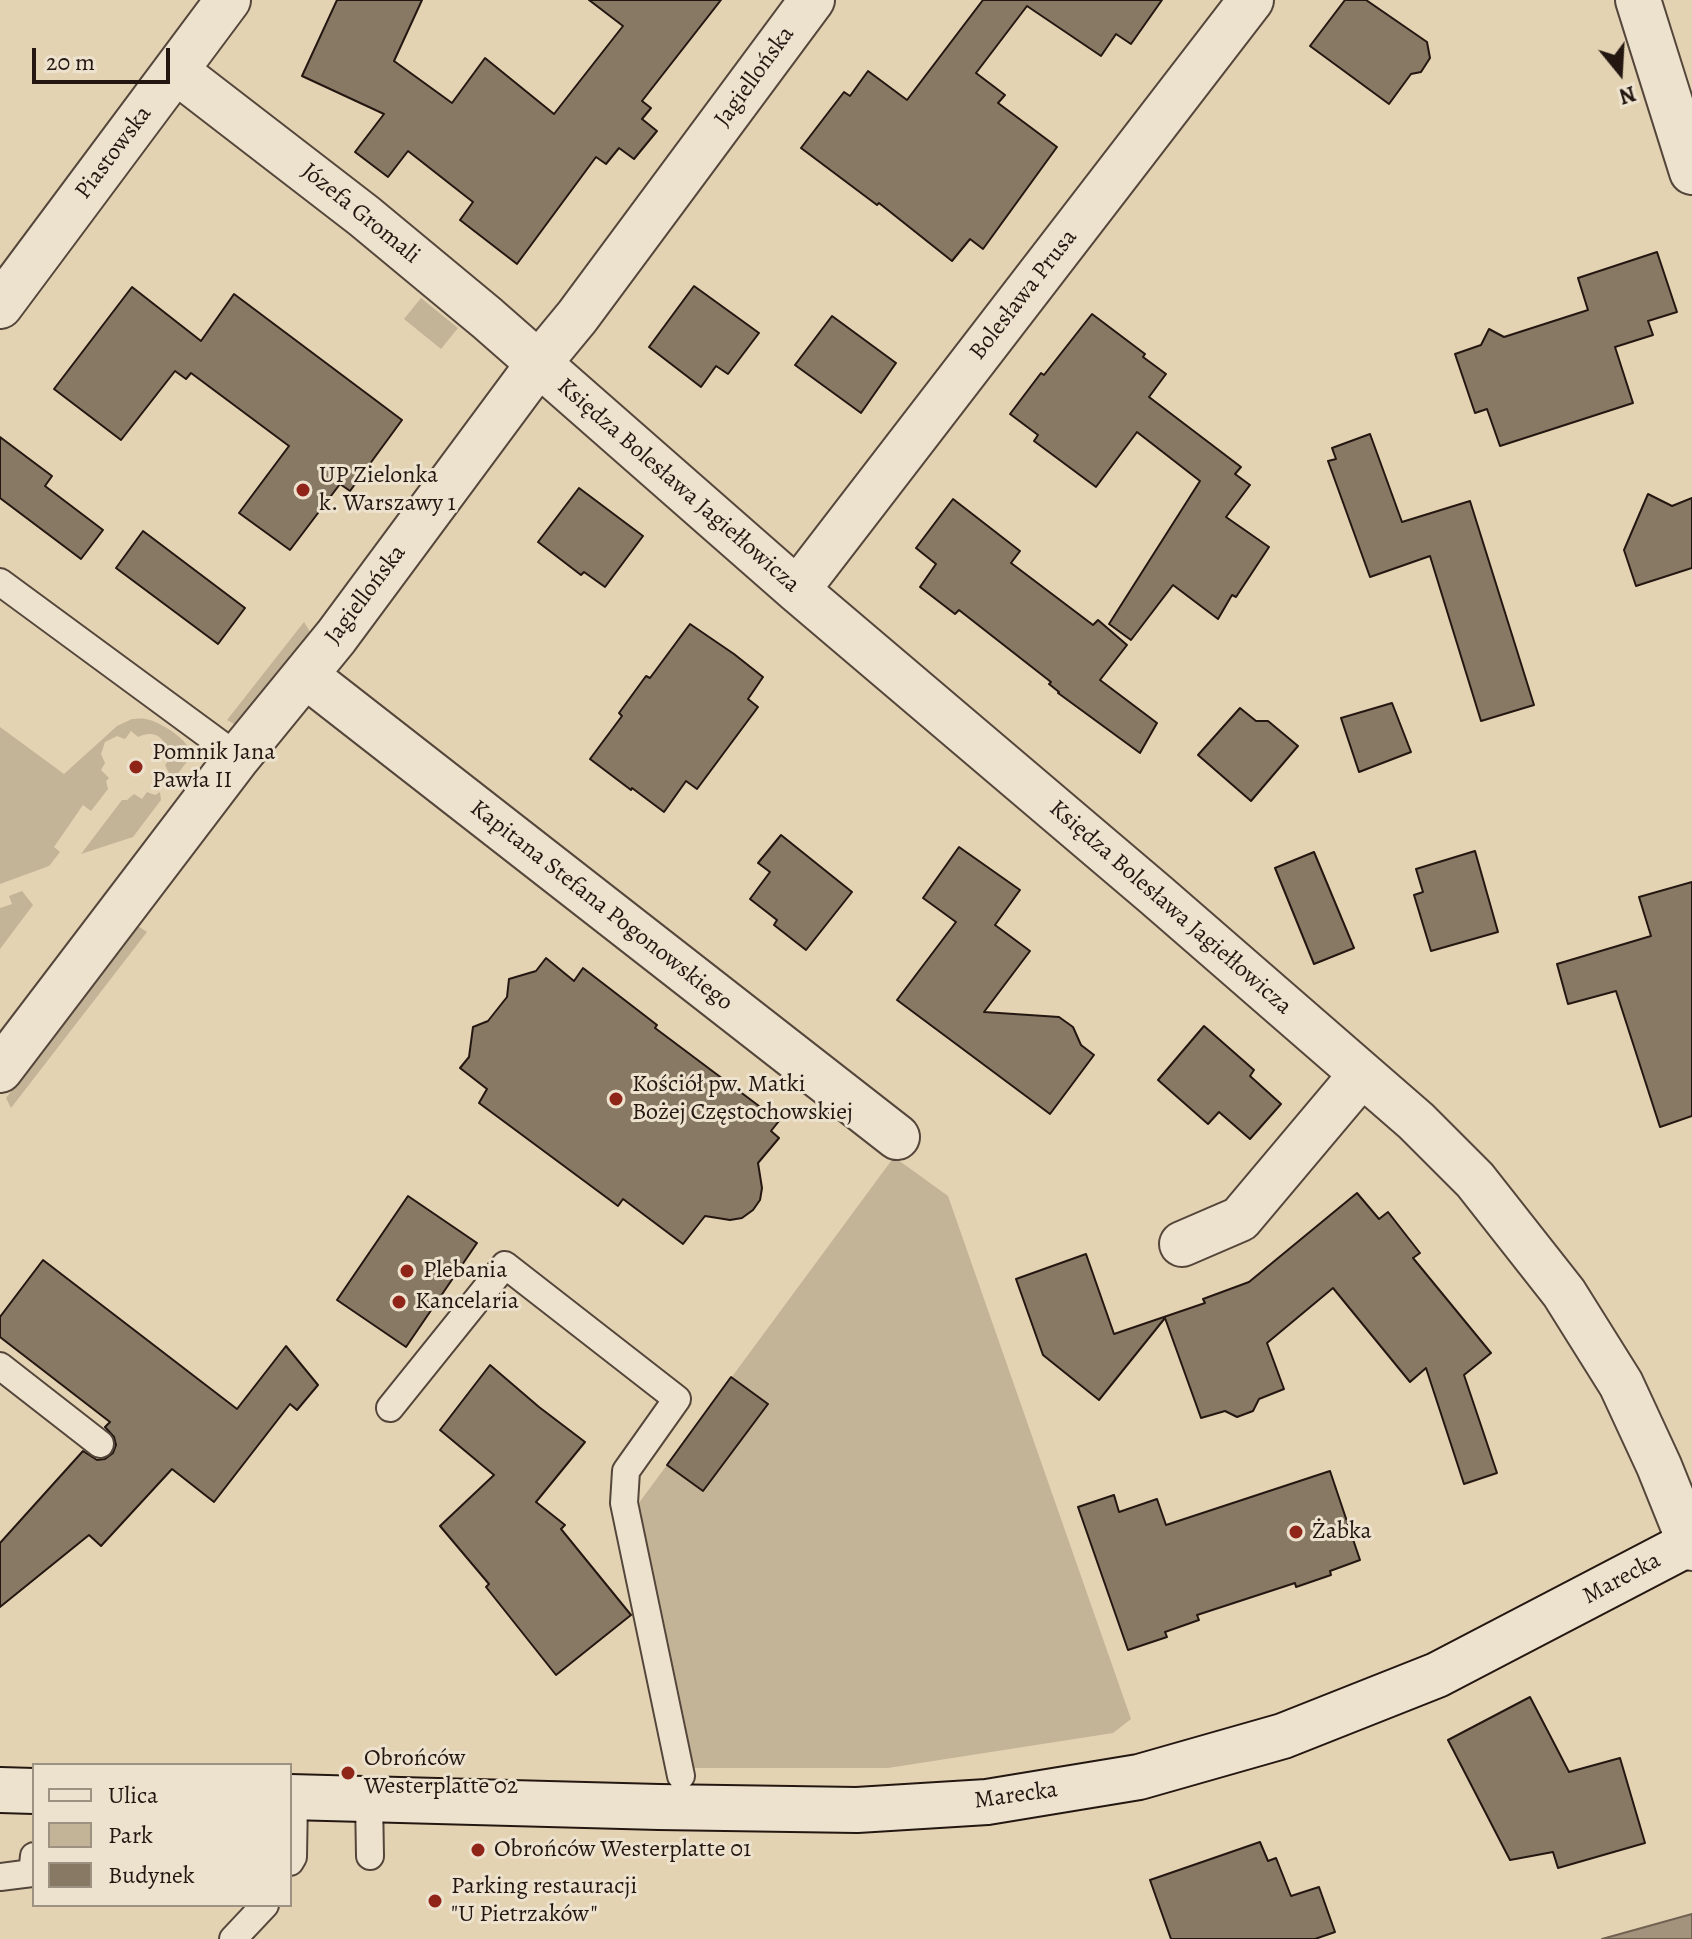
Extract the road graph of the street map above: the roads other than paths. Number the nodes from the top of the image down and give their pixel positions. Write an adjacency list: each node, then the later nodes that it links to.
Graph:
1 (228, 0): 5 (street, Piastowska)
2 (812, 0): 8 (street, Jagiellońska)
3 (1251, 0): 10 (street, Bolesława Prusa)
4 (1638, 0): 6 (street)
5 (176, 71): 7 (street, Piastowska); 8 (street, Józefa Gromali)
6 (1692, 172)
7 (0, 306)
8 (539, 363): 10 (street, Księdza Bolesława Jagiełłowicza); 11 (street, Jagiellońska)
9 (0, 582): 12 (lane)
10 (797, 590): 14 (street, Księdza Bolesława Jagiełłowicza)
11 (305, 675): 12 (street, Jagiellońska); 15 (street, Kapitana Stefana Pogonowskiego)
12 (238, 757): 13 (street, Jagiellońska)
13 (0, 1070)
14 (1362, 1074): 16 (street); 20 (street, Księdza Bolesława Jagiełłowicza)
15 (897, 1137)
16 (1182, 1244)
17 (0, 1366): 19 (lane)
18 (390, 1408): 21 (lane)
19 (100, 1444)
20 (1692, 1544): 25 (street, Marecka)
21 (681, 1776)
22 (0, 1790): 23 (street)
23 (32, 1791)
24 (292, 1798): 25 (street, Marecka); 27 (lane)
25 (369, 1799): 26 (lane)
26 (370, 1856)
27 (292, 1859)
28 (32, 1873): 29 (lane)
29 (0, 1877)
30 (263, 1907): 31 (lane)
31 (233, 1939)

